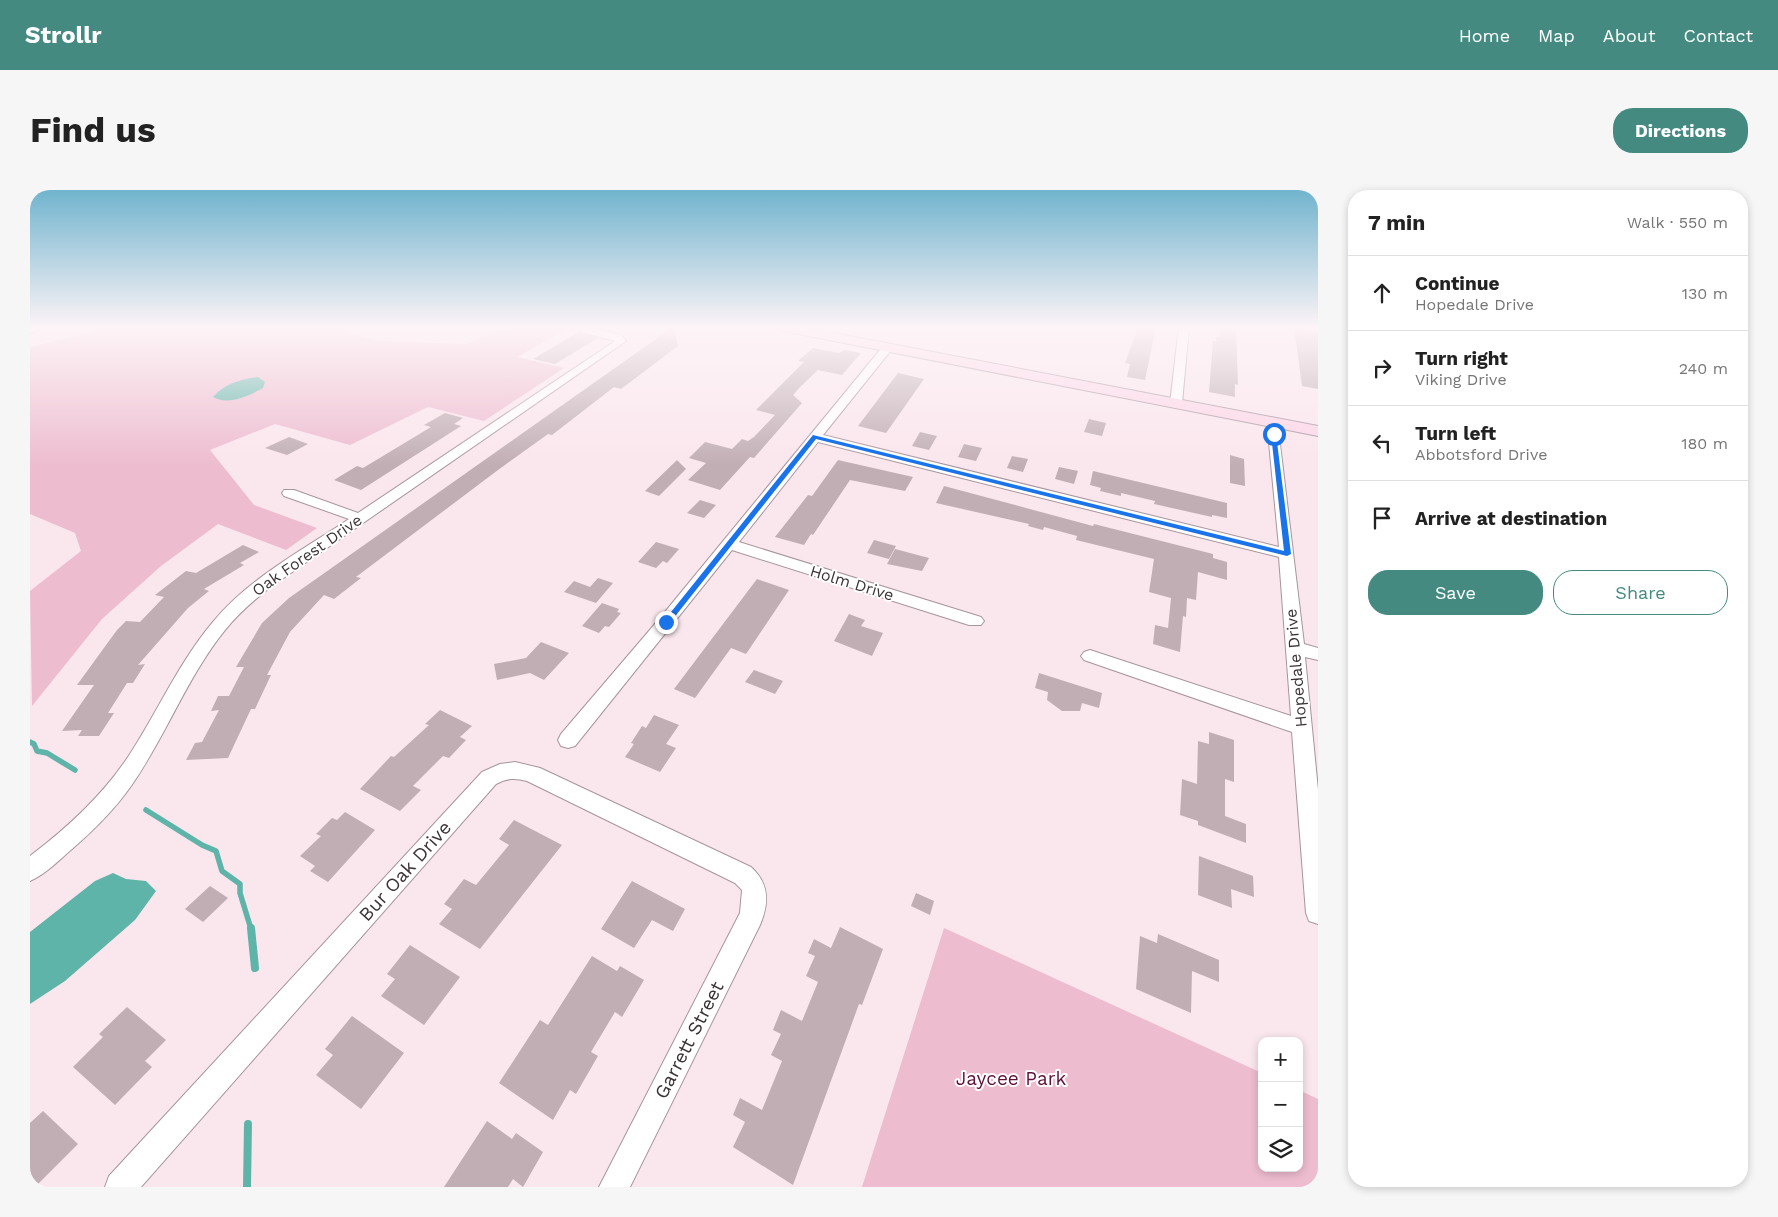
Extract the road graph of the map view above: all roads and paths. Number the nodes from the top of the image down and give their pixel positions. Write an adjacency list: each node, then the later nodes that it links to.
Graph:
1 (573, 374): 10 (street, Oak Forest Drive)
2 (866, 374): 8 (street)
3 (1024, 374): 5 (main road)
4 (1179, 374): 5 (street)
5 (1176, 403): 6 (main road)
6 (1273, 422): 7 (main road); 12 (street, Hopedale Drive)
7 (1318, 431)
8 (815, 437): 11 (street); 12 (street)
9 (289, 493): 10 (street)
10 (360, 518): 19 (street, Oak Forest Drive)
11 (729, 544): 13 (street, Holm Drive); 18 (street)
12 (1287, 554): 14 (street, Hopedale Drive)
13 (974, 621)
14 (1294, 648): 15 (street); 17 (street, Hopedale Drive)
15 (1318, 654)
16 (1090, 656): 17 (street)
17 (1301, 727): 21 (street, Hopedale Drive)
18 (568, 740)
19 (30, 870)
20 (755, 891): 22 (street, Bur Oak Drive); 23 (street, Garrett Street)
21 (1318, 913)
22 (120, 1187)
23 (614, 1187)

